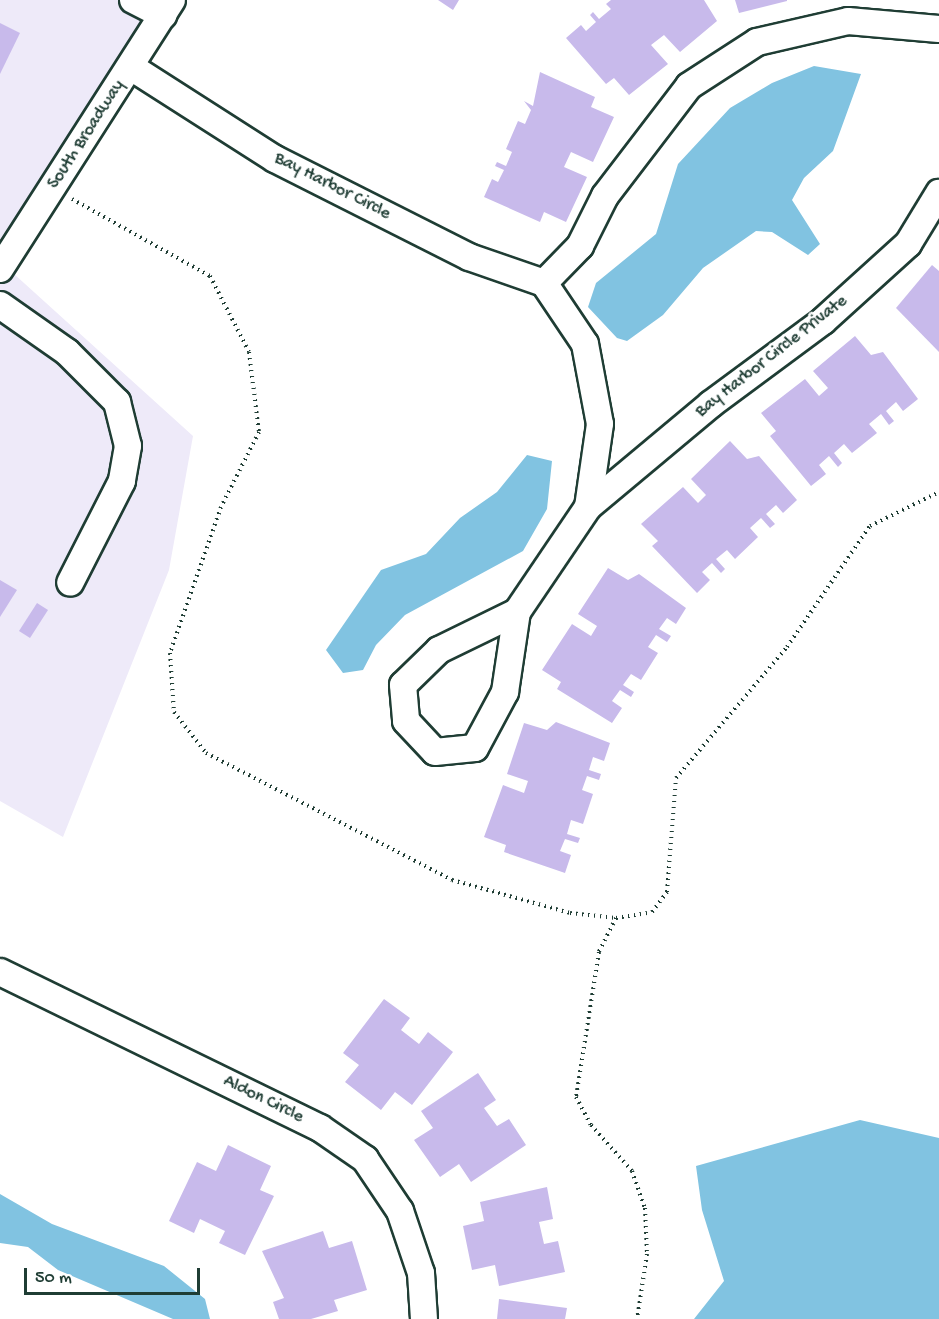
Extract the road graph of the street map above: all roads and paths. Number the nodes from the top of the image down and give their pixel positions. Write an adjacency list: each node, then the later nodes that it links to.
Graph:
1 (133, 0): 2 (street)
2 (168, 8): 4 (street, South Broadway)
3 (939, 29): 7 (street)
4 (131, 67): 6 (street, South Broadway); 7 (street, Bay Harbor Circle)
5 (939, 193): 9 (street, Bay Harbor Circle Private)
6 (0, 269)
7 (544, 283): 9 (street, Bay Harbor Circle Private)
8 (0, 305): 10 (street)
9 (588, 507): 11 (street, Bay Harbor Circle Private)
10 (70, 583)
11 (517, 612): 11 (street, Bay Harbor Circle Private)
12 (616, 918): 15 (path)
13 (0, 972): 14 (street, Aldon Circle)
14 (424, 1319)
15 (637, 1319)

